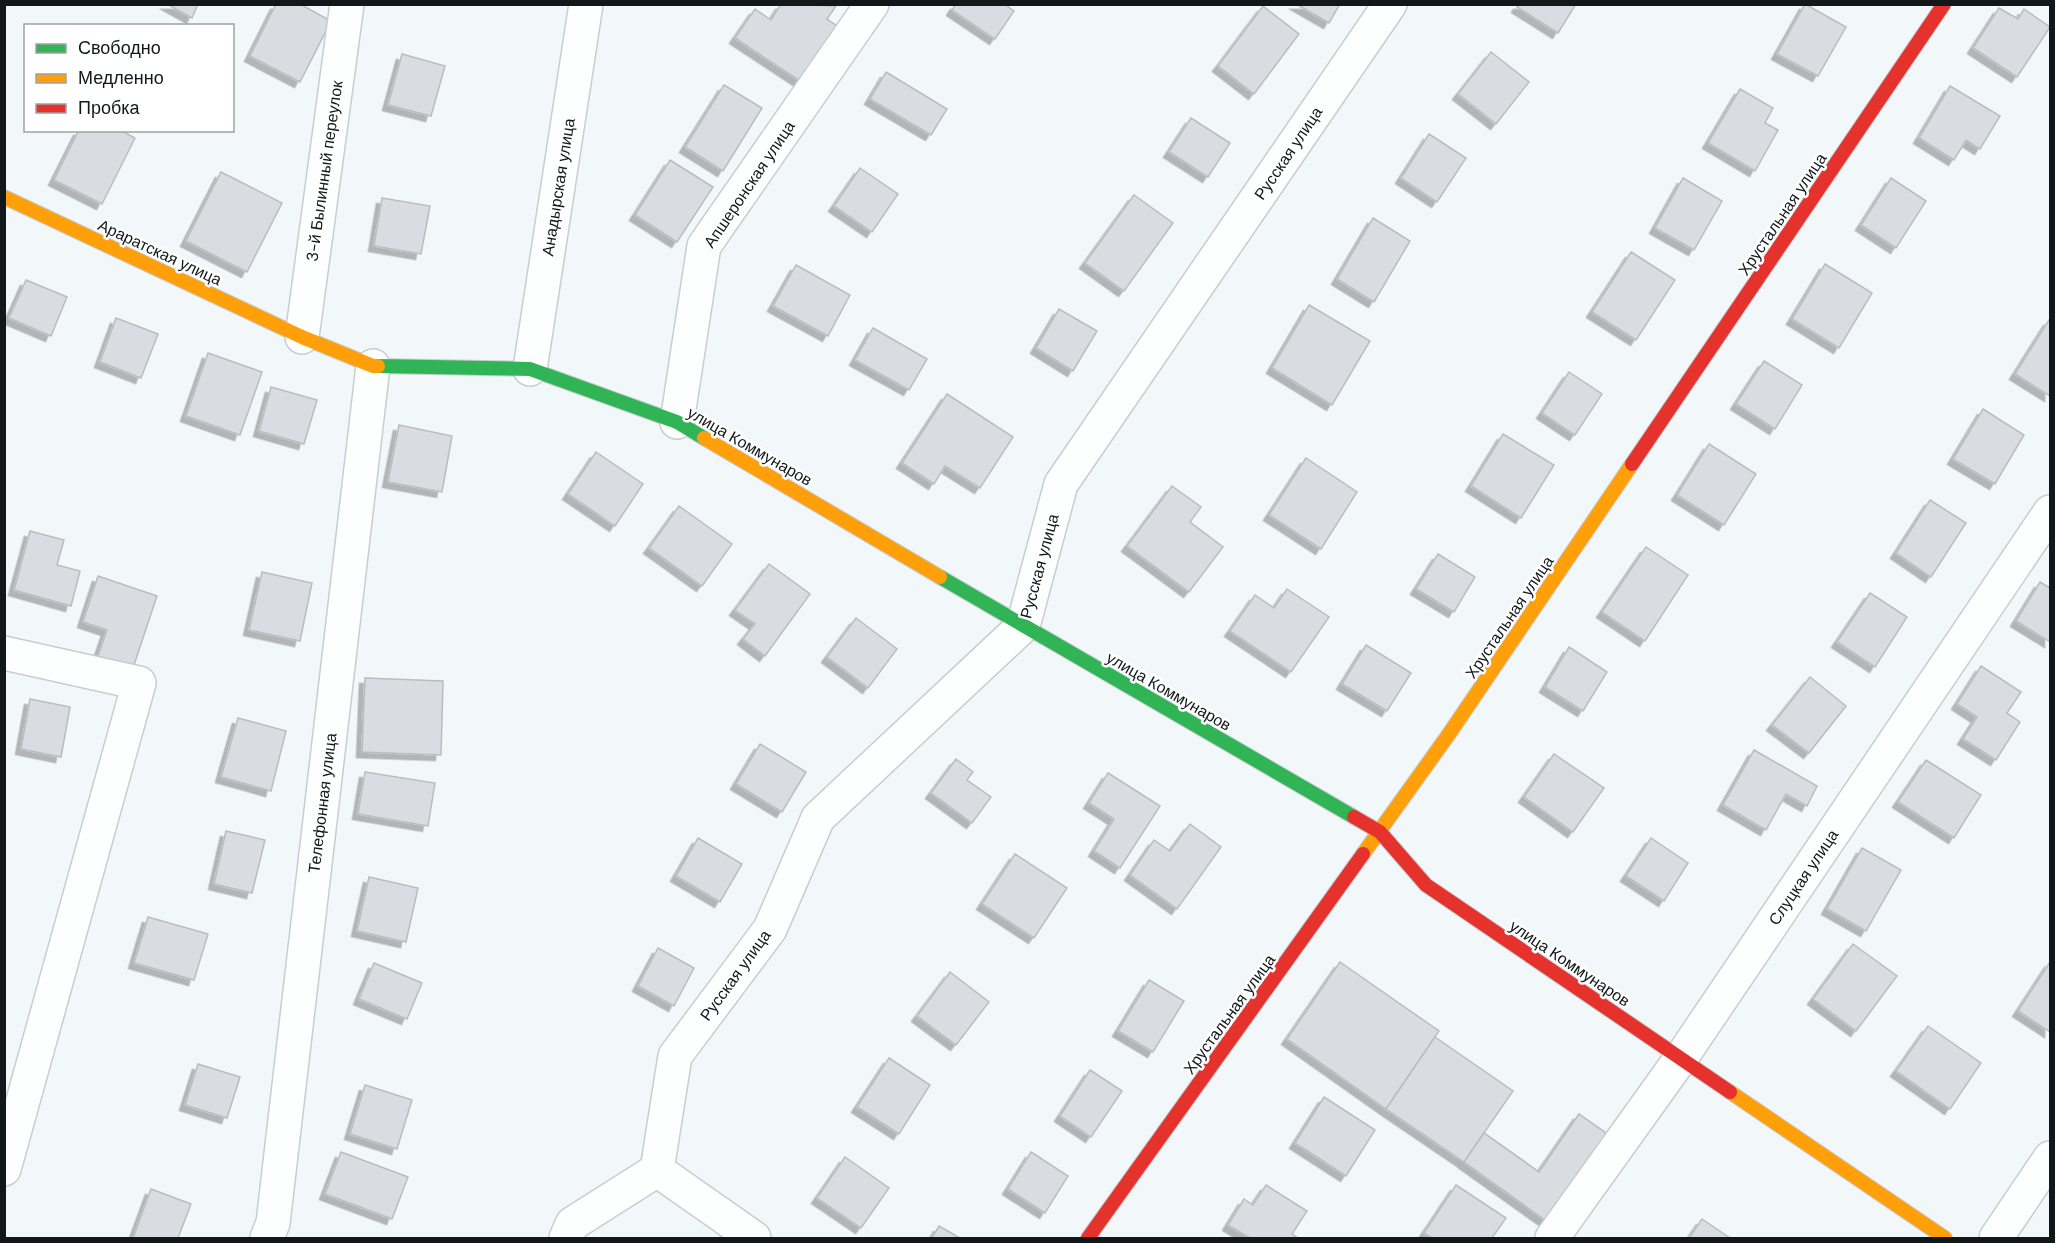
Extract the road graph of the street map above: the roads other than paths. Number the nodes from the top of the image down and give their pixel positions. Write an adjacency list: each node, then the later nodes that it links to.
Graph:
1 (347, 4): 7 (street, 3-й Былинный переулок)
2 (586, 4): 9 (street, Анадырская улица)
3 (872, 4): 10 (street, Апшеронская улица)
4 (1390, 4): 12 (street, Русская улица)
5 (1944, 4): 14 (street, Хрустальная улица)
6 (4, 196): 7 (street, Араратская улица)
7 (302, 338): 8 (street, улица Коммунаров)
8 (373, 366): 9 (street, улица Коммунаров); 19 (street, Телефонная улица)
9 (530, 369): 10 (street, улица Коммунаров)
10 (677, 422): 12 (street, улица Коммунаров)
11 (2050, 512): 15 (street, Слуцкая улица)
12 (1023, 626): 14 (street, улица Коммунаров); 18 (street, Русская улица)
13 (4, 653): 17 (street)
14 (1380, 832): 15 (street, улица Коммунаров); 22 (street, Хрустальная улица)
15 (1681, 1058): 23 (street, Слуцкая улица); 24 (street, улица Коммунаров)
16 (2050, 1158): 25 (street)
17 (4, 1169)
18 (657, 1170): 20 (street); 21 (street)
19 (267, 1239)
20 (566, 1239)
21 (754, 1239)
22 (1088, 1239)
23 (1552, 1239)
24 (1945, 1239)
25 (1996, 1239)

